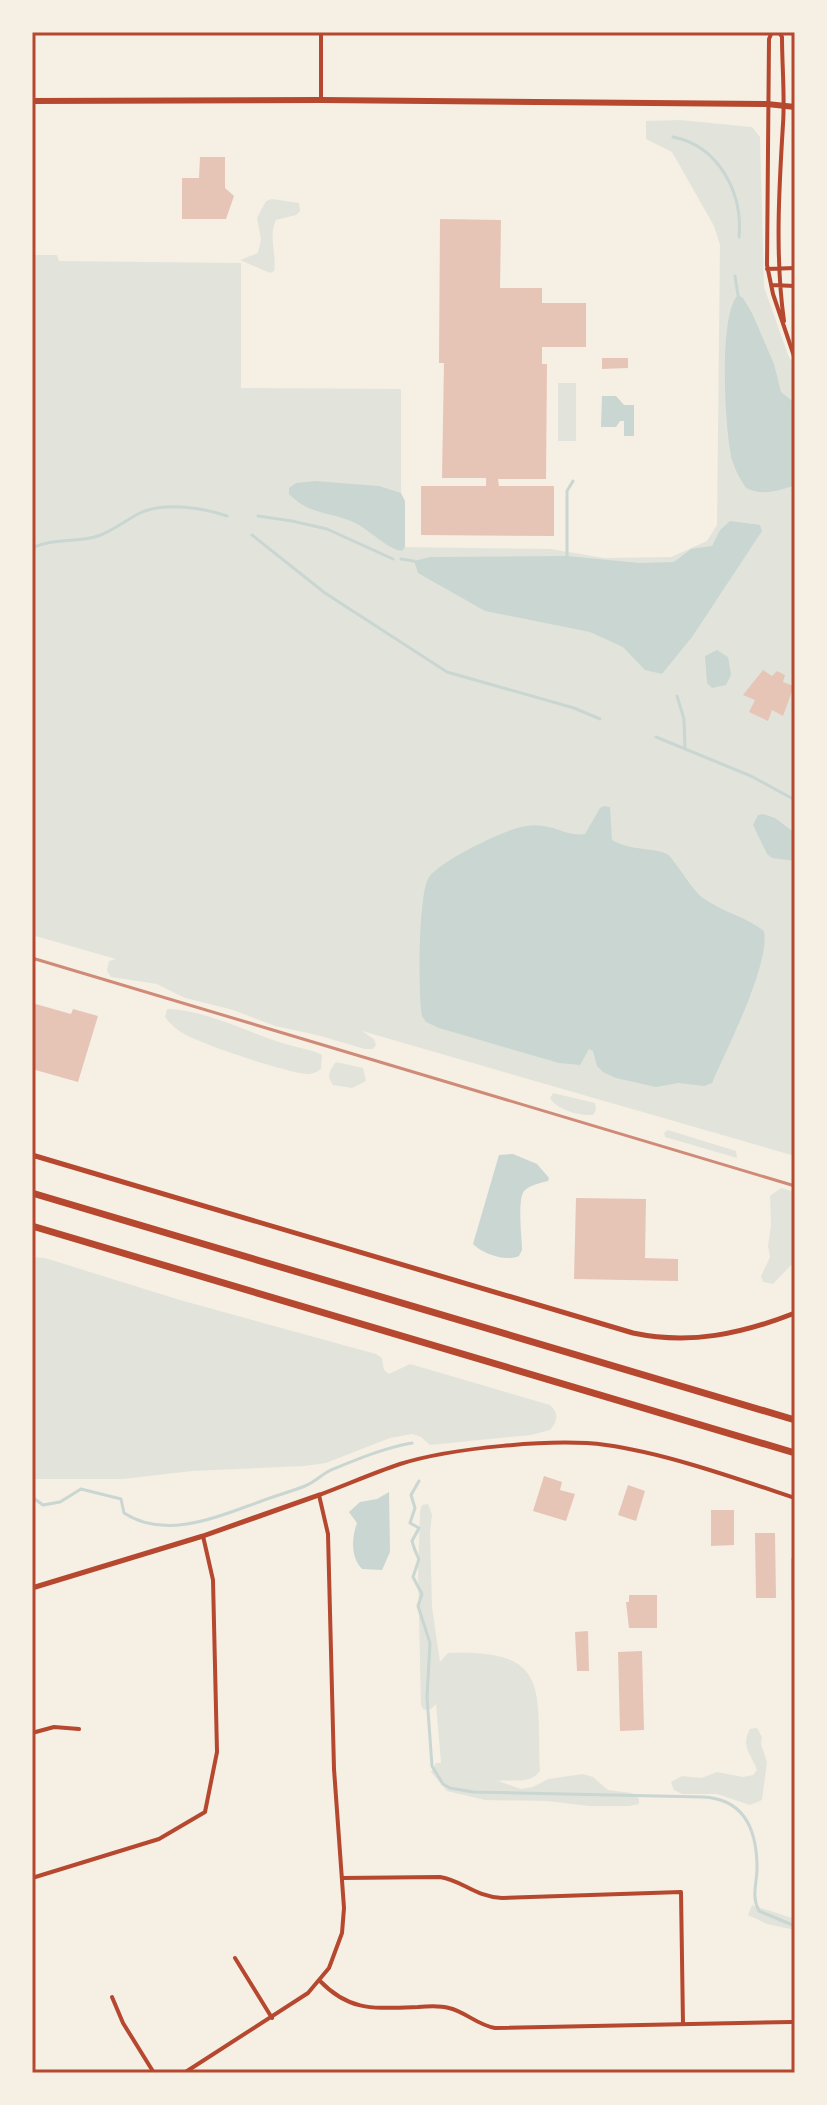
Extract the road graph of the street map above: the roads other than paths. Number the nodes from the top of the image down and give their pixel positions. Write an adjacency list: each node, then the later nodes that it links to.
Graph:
1 (321, 32): 4 (street)
2 (772, 32): 6 (street)
3 (779, 32): 7 (street)
4 (321, 100): 5 (main road); 6 (main road)
5 (32, 101)
6 (767, 104): 7 (main road); 11 (street)
7 (782, 106): 8 (main road); 9 (street)
8 (795, 106)
9 (781, 268): 10 (street); 11 (street); 13 (street)
10 (795, 268)
11 (767, 269): 12 (street)
12 (771, 285): 13 (street); 15 (street)
13 (780, 286): 14 (street); 15 (street)
14 (795, 286)
15 (786, 336): 16 (street)
16 (795, 359)
17 (32, 1155): 20 (street)
18 (32, 1191): 21 (highway)
19 (32, 1228): 22 (highway)
20 (795, 1313)
21 (795, 1420)
22 (795, 1453)
23 (319, 1495): 24 (street); 25 (street); 30 (street)
24 (795, 1498)
25 (203, 1536): 26 (street); 29 (street)
26 (32, 1588)
27 (79, 1729): 28 (street)
28 (32, 1733)
29 (32, 1878)
30 (342, 1878): 32 (street); 36 (street)
31 (235, 1958): 34 (street)
32 (320, 1981): 34 (street); 36 (street)
33 (112, 1997): 37 (street)
34 (272, 2018): 38 (street)
35 (792, 2022): 36 (street)
36 (683, 2024)
37 (154, 2073)
38 (184, 2073)

